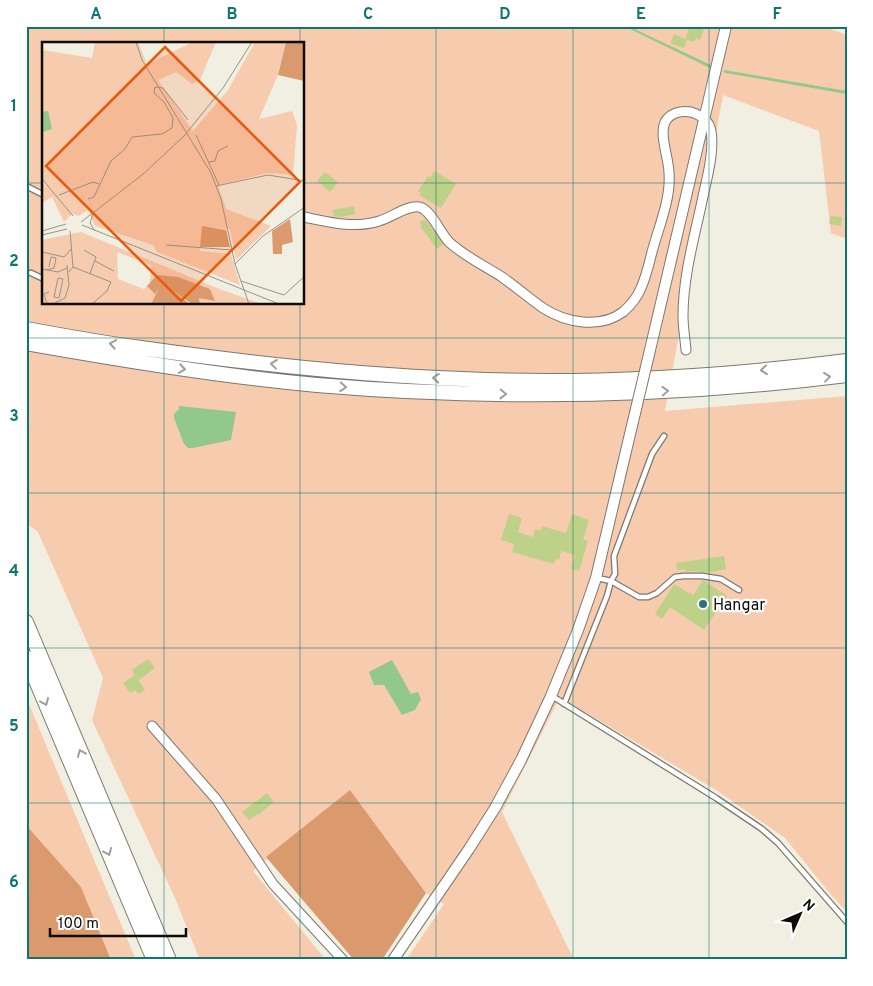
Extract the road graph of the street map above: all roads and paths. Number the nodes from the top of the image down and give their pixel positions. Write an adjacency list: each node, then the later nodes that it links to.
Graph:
1 (726, 26): 2 (street)
2 (704, 118): 5 (street); 12 (street); 16 (street, bridge)
3 (26, 186): 4 (lane)
4 (42, 194)
5 (305, 217)
6 (31, 273): 7 (lane)
7 (42, 278)
8 (26, 329): 13 (highway, one-way to 8)
9 (26, 343): 11 (highway)
10 (26, 348): 11 (highway)
11 (65, 350): 14 (highway, one-way to 14)
12 (686, 350)
13 (847, 361)
14 (847, 375)
15 (664, 436): 17 (lane)
16 (596, 578): 17 (lane); 21 (street)
17 (611, 581): 18 (lane); 22 (lane)
18 (740, 590)
19 (26, 622): 26 (highway, one-way to 19)
20 (26, 657): 25 (highway, one-way to 25)
21 (551, 696): 22 (lane); 28 (street)
22 (564, 704): 24 (lane)
23 (152, 726): 27 (street)
24 (847, 922)
25 (154, 960)
26 (169, 960)
27 (343, 960)
28 (392, 960)

